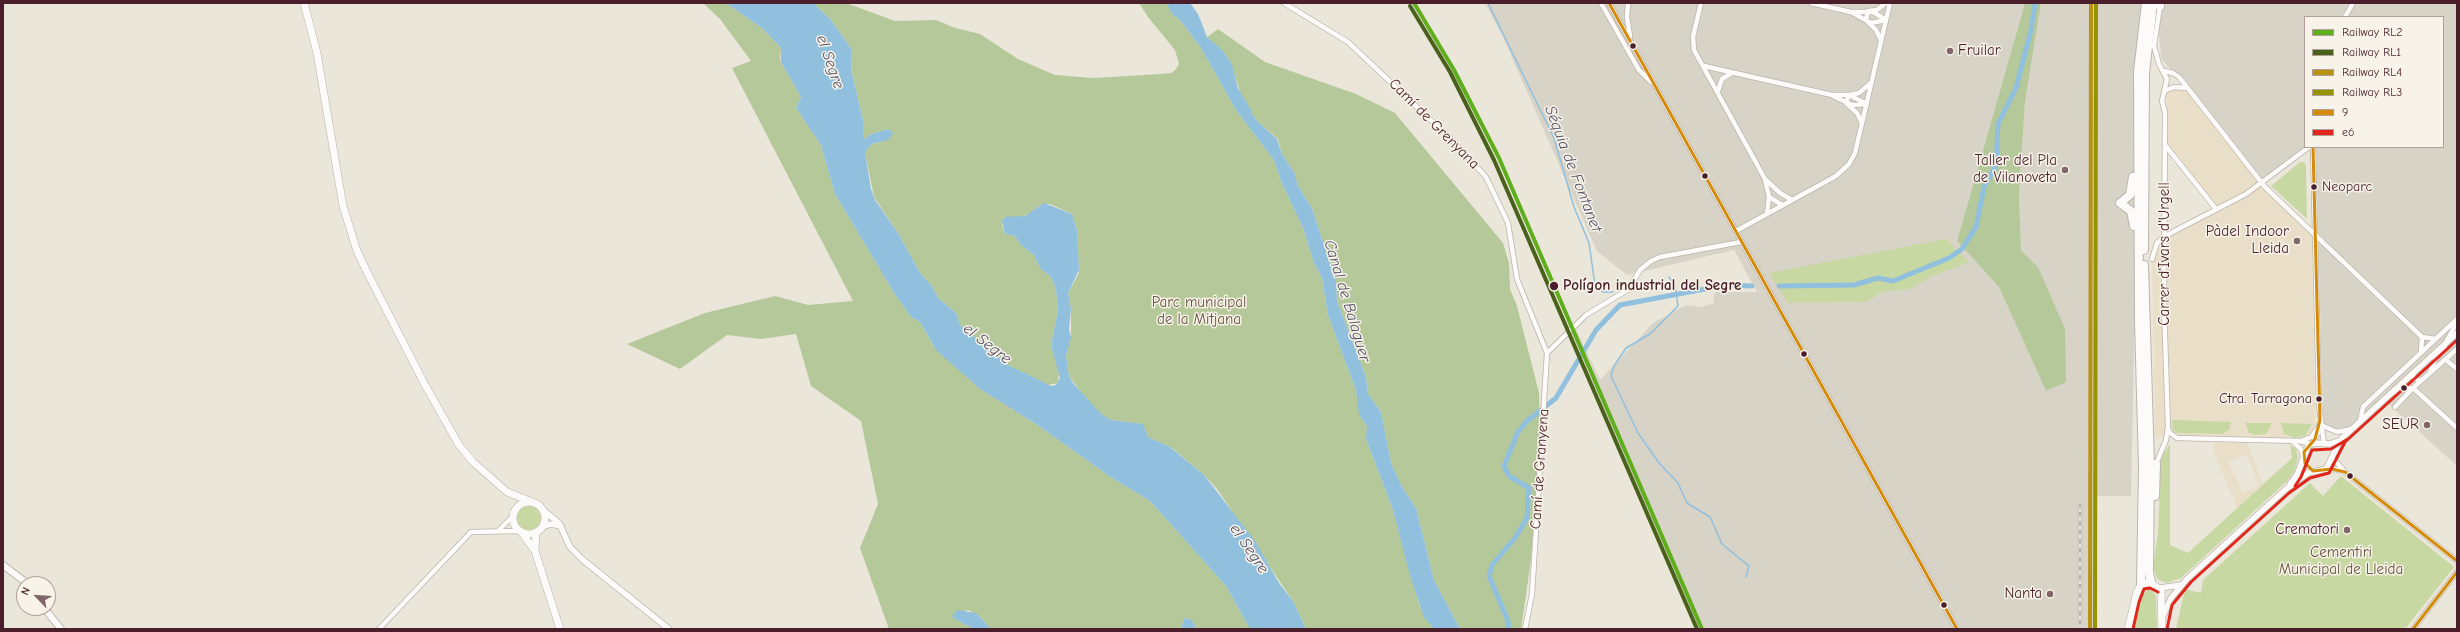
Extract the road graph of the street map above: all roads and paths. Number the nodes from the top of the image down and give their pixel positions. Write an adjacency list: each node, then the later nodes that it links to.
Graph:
1 (304, 3): 88 (main road)
2 (1284, 3): 51 (street, Camí de Grenyana)
3 (1601, 3): 24 (street)
4 (1609, 3): 18 (street)
5 (1628, 3): 18 (street)
6 (1701, 3): 20 (street)
7 (1811, 3): 14 (street)
8 (1886, 3): 13 (street)
9 (1890, 3): 17 (street)
10 (2146, 3): 36 (highway)
11 (2353, 3): 15 (street)
12 (2157, 4): 21 (street, Carrer d'Ivars d'Urgell); 98 (highway)
13 (1868, 11): 14 (street); 16 (street); 17 (street)
14 (1851, 12): 16 (street)
15 (2346, 16)
16 (1866, 20): 17 (street); 19 (street)
17 (1886, 20): 19 (street)
18 (1631, 40): 24 (street)
19 (1881, 40): 23 (street)
20 (1704, 66): 22 (street); 26 (street)
21 (2164, 71): 25 (street); 27 (street, Carrer d'Ivars d'Urgell)
22 (1732, 72): 26 (street); 28 (street)
23 (1872, 82): 29 (street); 31 (street)
24 (1653, 85): 45 (street)
25 (2187, 88): 27 (street); 38 (street)
26 (1718, 91): 37 (street)
27 (2164, 91): 33 (street, Carrer d'Ivars d'Urgell)
28 (1832, 95): 29 (street); 30 (street)
29 (1849, 95): 30 (street); 31 (street)
30 (1846, 103): 31 (street); 32 (street)
31 (1867, 104): 32 (street)
32 (1862, 123): 41 (street)
33 (2165, 145): 43 (street); 47 (street, Carrer d'Ivars d'Urgell)
34 (2308, 148): 38 (street)
35 (2312, 148): 46 (street)
36 (2138, 151): 49 (highway); 49 (highway)
37 (1765, 179): 39 (street); 40 (street)
38 (2262, 184): 43 (street); 46 (street)
39 (1780, 193): 41 (street); 42 (street)
40 (1769, 197): 42 (street); 44 (street)
41 (1792, 200): 42 (street)
42 (1782, 206): 44 (street)
43 (2216, 209): 47 (street)
44 (1767, 214): 45 (street)
45 (1736, 232): 48 (street)
46 (2314, 233): 54 (street); 71 (street)
47 (2165, 236): 50 (street); 72 (street, Carrer d'Ivars d'Urgell)
48 (1741, 242): 59 (street); 115 (street)
49 (2139, 250): 104 (highway)
50 (2152, 259)
51 (1531, 312): 59 (street, Camí de Granyena)
52 (2457, 321): 55 (street); 57 (street)
53 (2457, 333): 56 (street)
54 (2422, 337): 55 (street); 60 (street)
55 (2436, 339): 60 (street)
56 (2450, 339): 57 (street); 64 (street)
57 (2443, 346): 62 (street)
58 (2457, 349): 61 (street)
59 (1547, 353): 114 (street, Camí de Granyena)
60 (2421, 353): 70 (street)
61 (2446, 360): 63 (street); 64 (street)
62 (2425, 362): 64 (street); 65 (street)
63 (2457, 370)
64 (2430, 372): 66 (street)
65 (2410, 375): 66 (street); 68 (street)
66 (2420, 381): 67 (street)
67 (2413, 388): 68 (street); 69 (street); 73 (street)
68 (2389, 395): 70 (street)
69 (2395, 407)
70 (2360, 421): 74 (street)
71 (2320, 423): 74 (street); 77 (street); 79 (street); 80 (street)
72 (2168, 427): 75 (street); 81 (street, Carrer d'Ivars d'Urgell)
73 (2457, 428)
74 (2352, 429): 76 (street)
75 (2177, 438): 78 (street); 81 (street)
76 (2341, 440): 80 (street); 82 (street)
77 (2299, 441): 78 (street); 79 (street)
78 (2293, 442): 83 (street)
79 (2312, 444): 80 (street); 83 (street)
80 (2324, 444): 82 (street)
81 (2163, 448): 84 (street, Carrer d'Ivars d'Urgell)
82 (2332, 457): 85 (street); 86 (street)
83 (2303, 458): 85 (street); 87 (street)
84 (2156, 464): 98 (highway)
85 (2320, 471): 86 (street); 87 (street)
86 (2345, 472): 99 (street)
87 (2286, 489): 105 (street)
88 (507, 492): 89 (main road); 91 (main road)
89 (532, 502): 90 (main road); 91 (main road)
90 (543, 510): 92 (main road); 93 (street)
91 (514, 513): 94 (street); 95 (main road)
92 (542, 527): 93 (street); 96 (main road)
93 (562, 528): 113 (street)
94 (498, 531): 95 (street); 111 (street)
95 (521, 532): 96 (main road); 97 (main road)
96 (536, 532): 97 (main road)
97 (535, 551): 112 (main road)
98 (2149, 560): 103 (highway)
99 (2457, 561)
100 (3, 565): 102 (main road)
101 (2457, 572): 117 (street)
102 (17, 576)
103 (2151, 583): 104 (main road); 106 (main road)
104 (2141, 585): 109 (main road)
105 (2182, 585): 106 (street); 108 (street)
106 (2160, 588): 108 (main road)
107 (50, 616): 110 (main road)
108 (2163, 618): 116 (main road)
109 (2127, 628)
110 (61, 629)
111 (379, 629)
112 (560, 629)
113 (669, 629)
114 (1525, 629)
115 (1957, 629)
116 (2162, 629)
117 (2413, 629)

